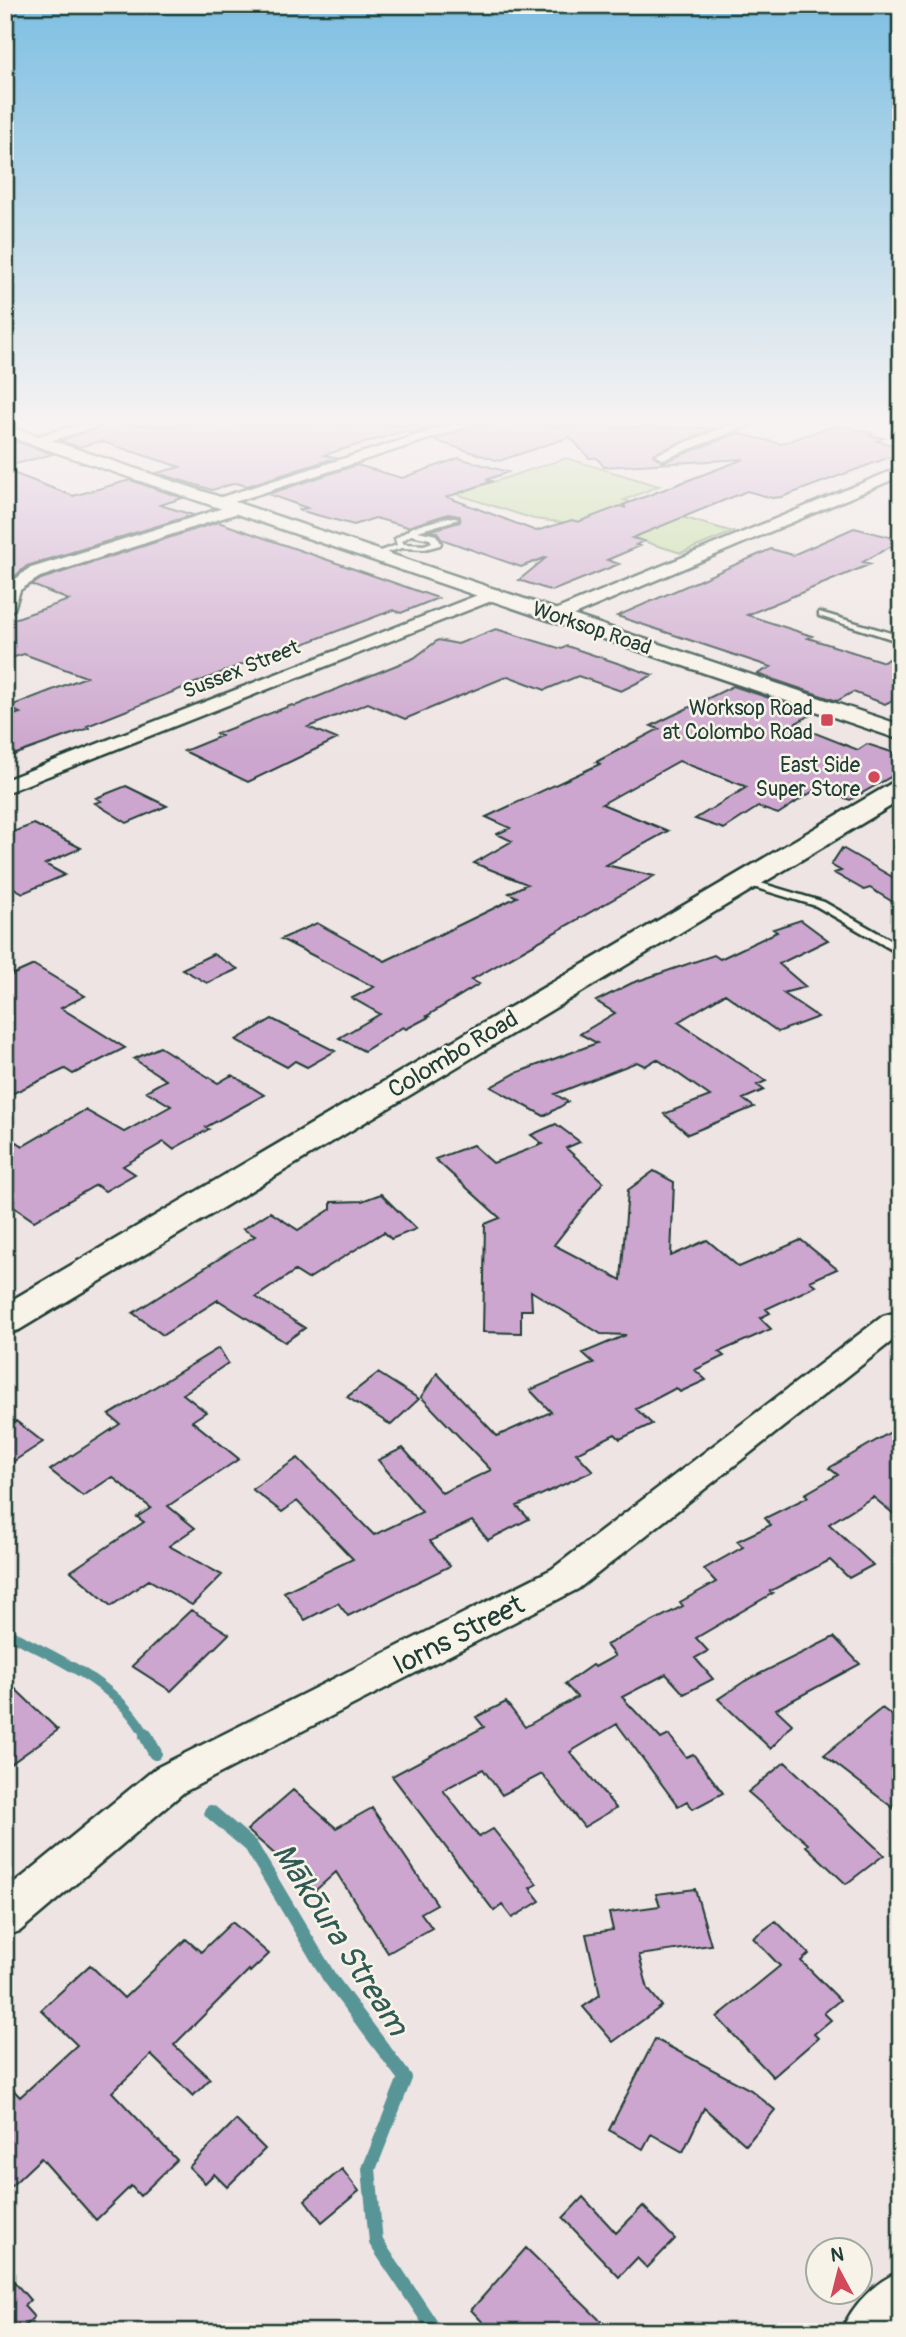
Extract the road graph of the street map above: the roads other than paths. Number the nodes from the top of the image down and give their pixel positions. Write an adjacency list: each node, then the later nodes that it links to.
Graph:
1 (146, 534): 9 (street)
2 (317, 534): 7 (street, Worksop Road)
3 (409, 534): 6 (lane)
4 (421, 534): 6 (lane)
5 (751, 534): 11 (street)
6 (402, 546): 7 (lane)
7 (376, 554): 8 (street, Worksop Road)
8 (494, 594): 11 (street, Worksop Road); 14 (street, Sussex Street)
9 (5, 609)
10 (822, 614): 12 (lane)
11 (556, 616): 13 (street, Worksop Road)
12 (901, 639)
13 (901, 733)
14 (5, 787)
15 (901, 789): 16 (street, Colombo Road)
16 (744, 881): 17 (lane); 18 (street, Colombo Road)
17 (901, 951)
18 (5, 1321)
19 (894, 1322): 20 (street, Iorns Street)
20 (5, 1917)
21 (901, 2296): 22 (street)
22 (866, 2332)

